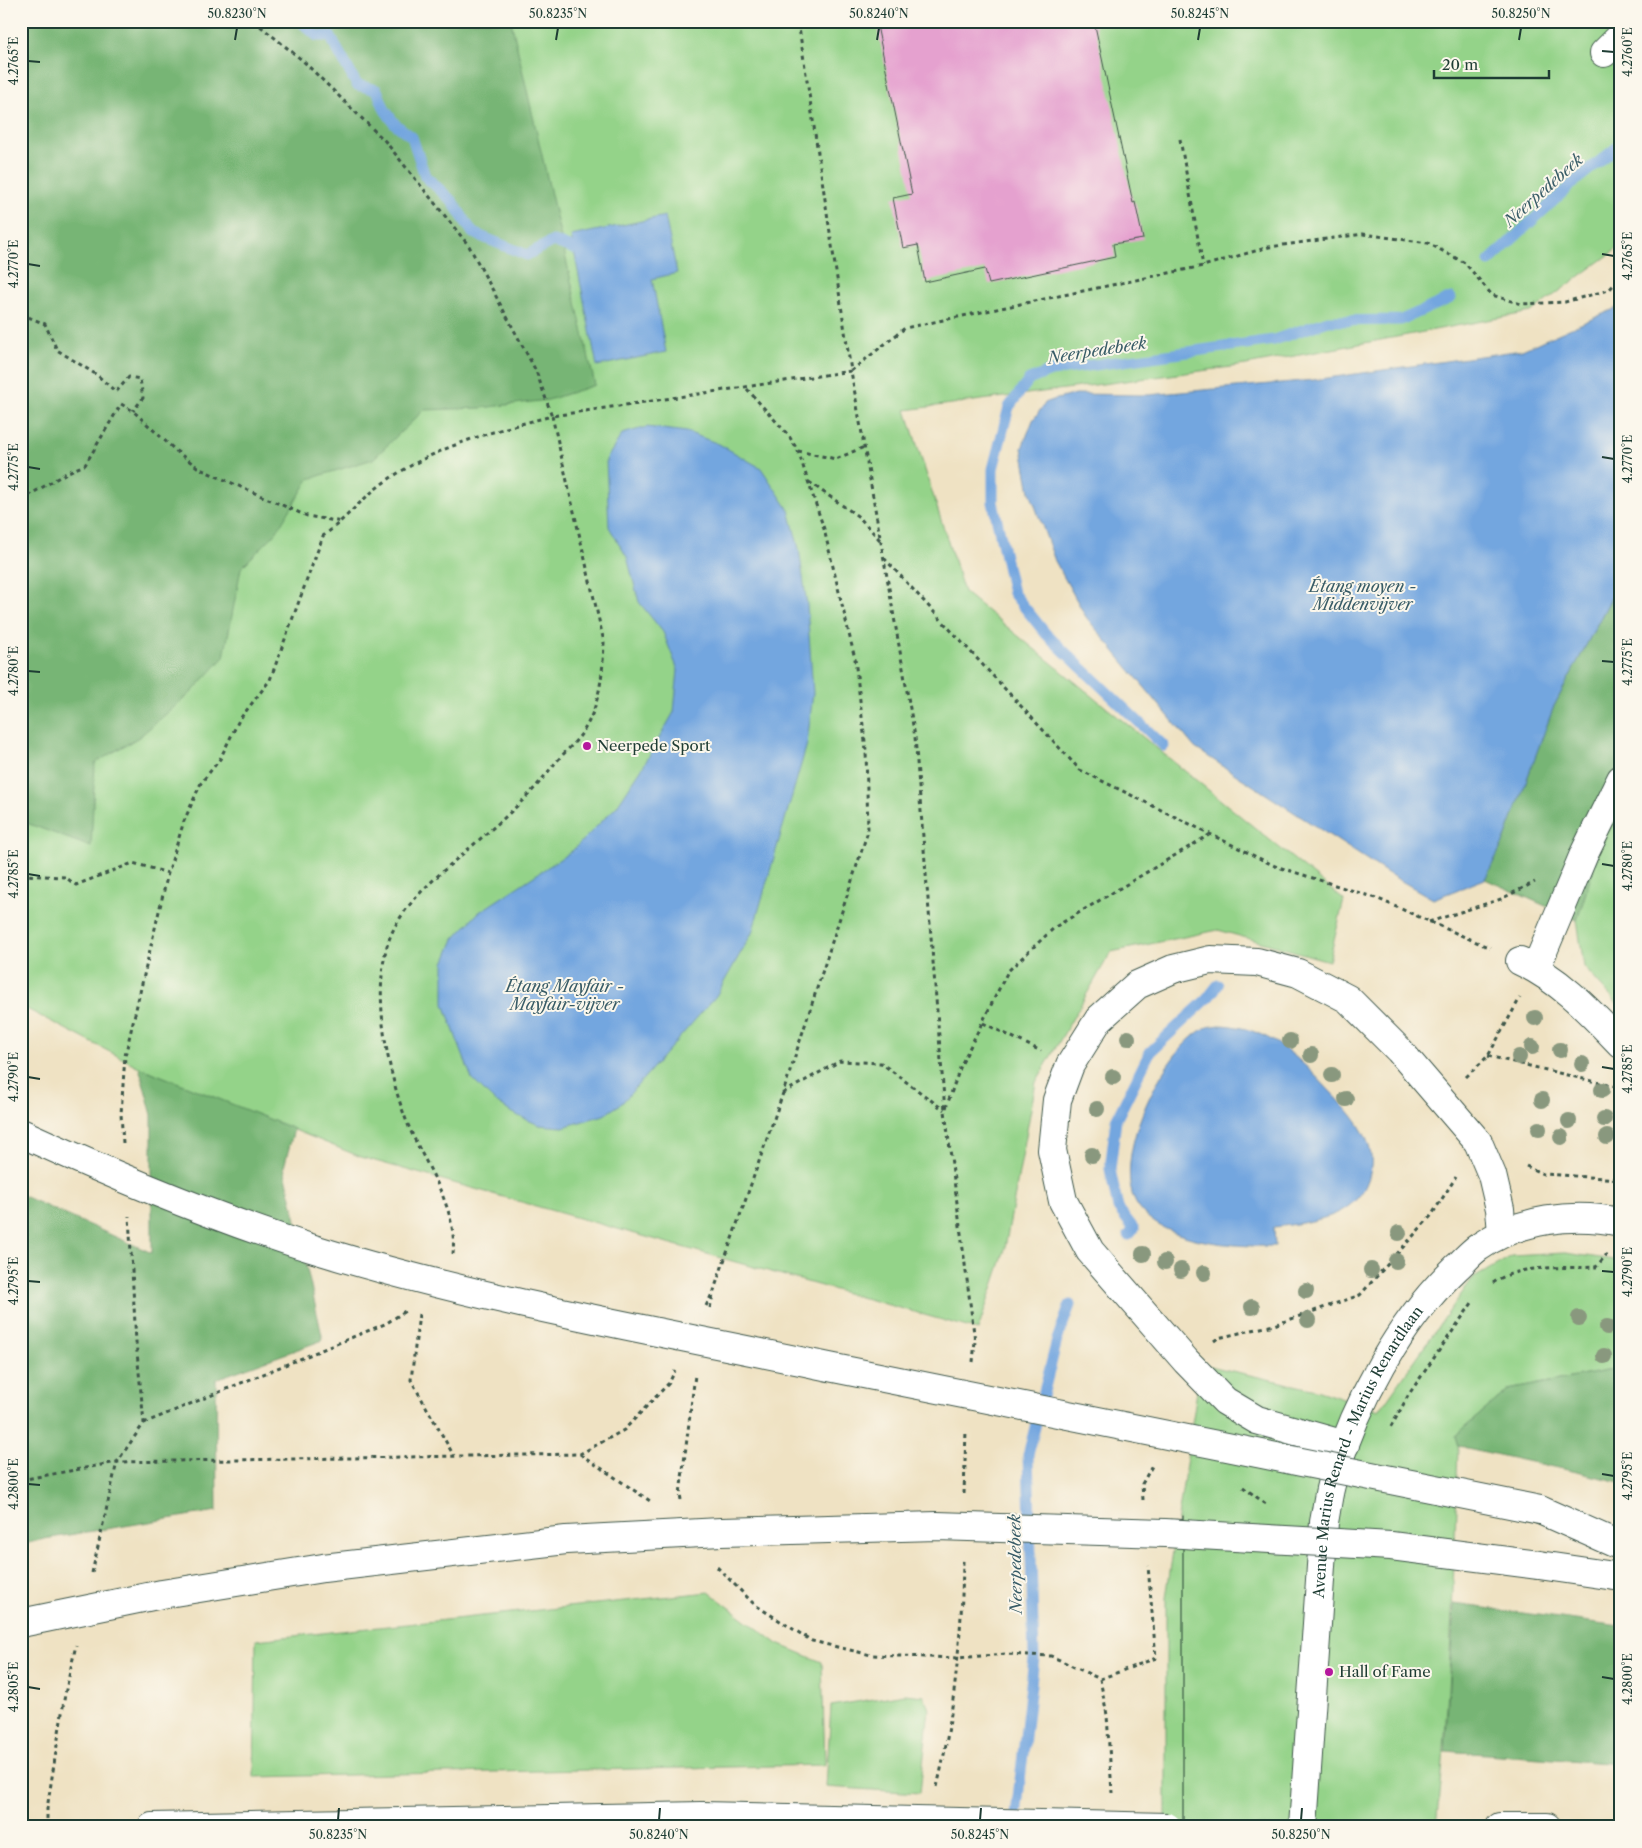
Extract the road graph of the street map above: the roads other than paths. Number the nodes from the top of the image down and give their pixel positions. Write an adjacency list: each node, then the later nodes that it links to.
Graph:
1 (1621, 779): 2 (main road)
2 (1621, 1044)
3 (21, 1133): 7 (main road, bridge)
4 (1619, 1222): 5 (main road, Avenue Marius Renard - Marius Renardlaan)
5 (1502, 1233): 6 (main road, Avenue Marius Renard - Marius Renardlaan); 6 (main road)
6 (1345, 1445): 13 (main road, Avenue Marius Renard - Marius Renardlaan)
7 (1621, 1546)
8 (1621, 1578): 9 (main road, bridge)
9 (21, 1623)
10 (1542, 1826): 14 (main road); 15 (main road)
11 (152, 1827): 12 (main road, bridge)
12 (1166, 1827)
13 (1303, 1827)
14 (1500, 1827)
15 (1547, 1827)

